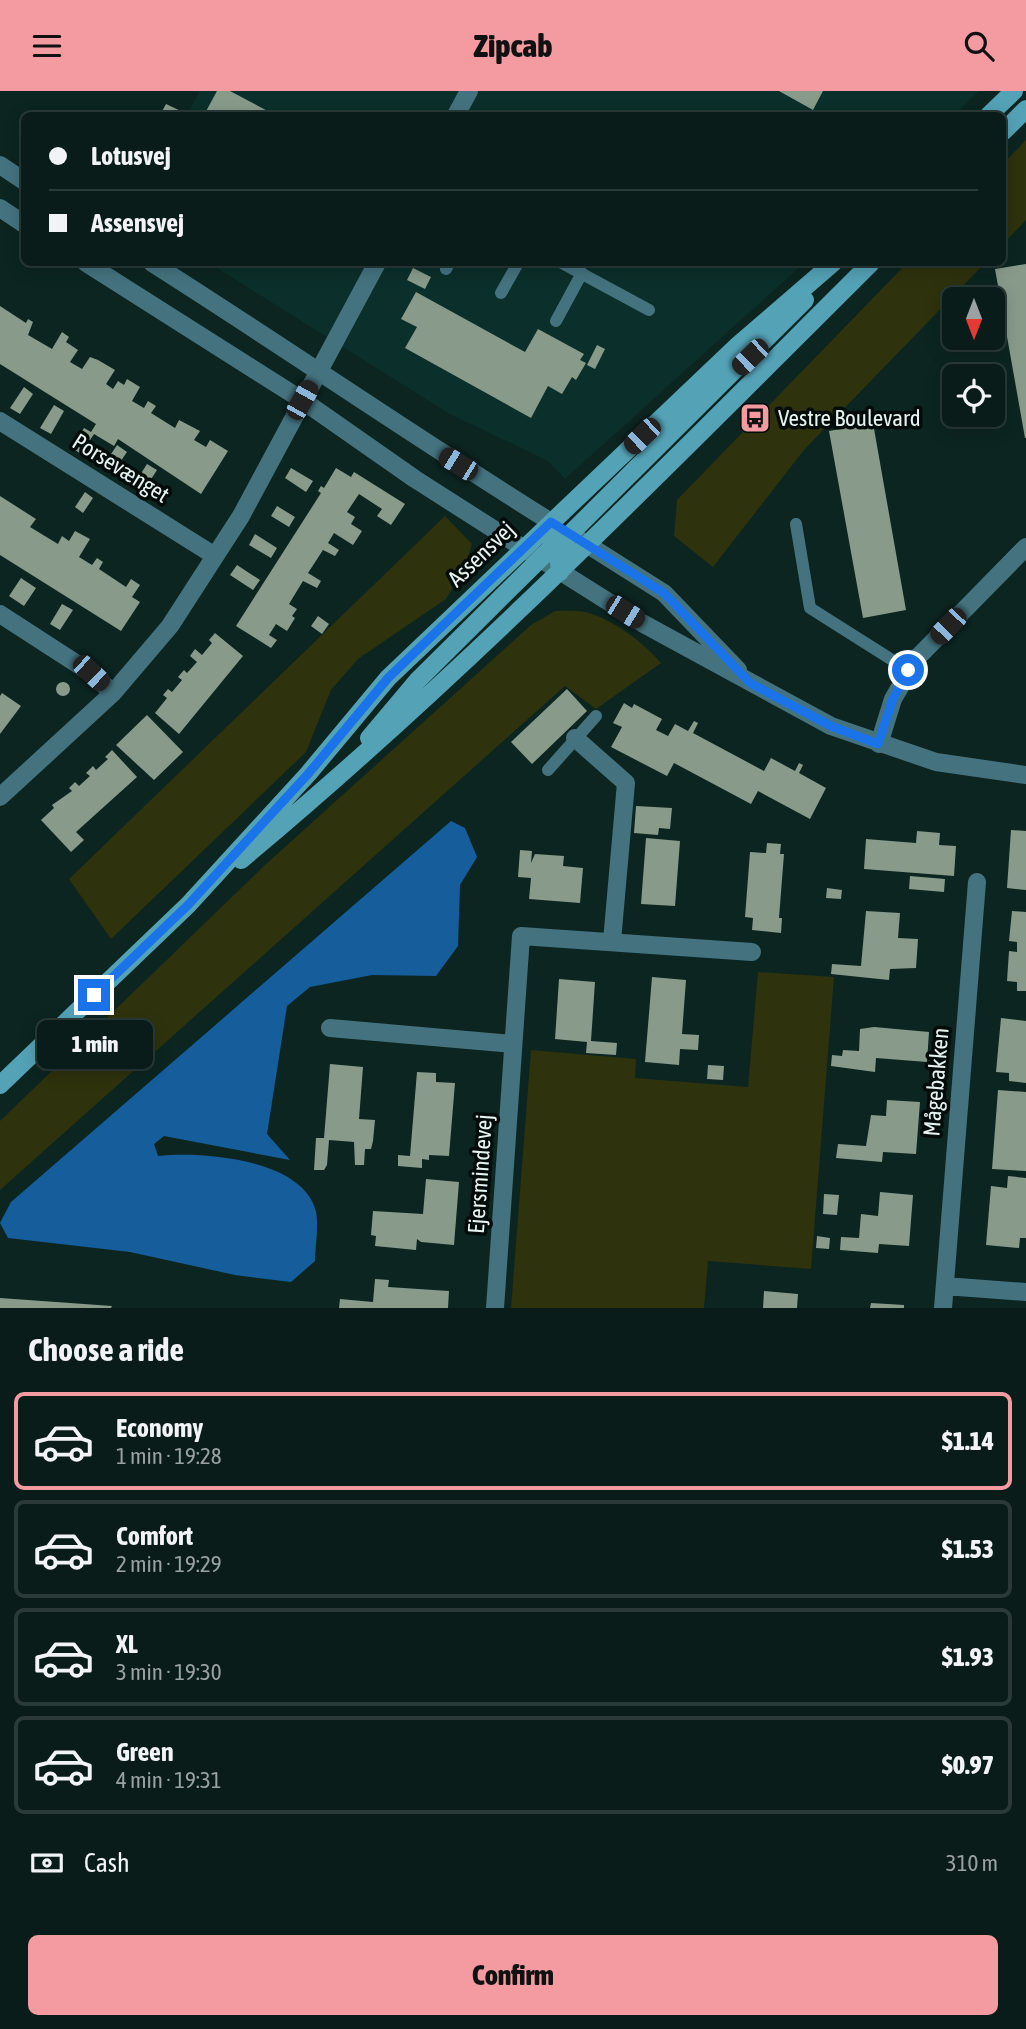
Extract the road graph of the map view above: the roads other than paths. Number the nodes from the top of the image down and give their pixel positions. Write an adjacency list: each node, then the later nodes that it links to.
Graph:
1 (469, 91): 4 (street)
2 (1014, 91): 5 (main road)
3 (1026, 109): 6 (main road)
4 (458, 112)
5 (992, 112)
6 (1006, 129)
7 (0, 165): 8 (street)
8 (21, 179)
9 (0, 208): 10 (street)
10 (21, 222)
11 (91, 266): 24 (street)
12 (157, 266): 23 (street)
13 (375, 266): 23 (street)
14 (516, 266): 20 (lane)
15 (568, 266): 19 (lane)
16 (829, 266): 26 (main road, Assensvej)
17 (839, 266): 28 (main road)
18 (868, 266): 29 (main road, Assensvej)
19 (582, 273): 21 (lane); 22 (lane)
20 (501, 293)
21 (649, 310)
22 (556, 321)
23 (317, 373): 24 (street); 26 (street)
24 (302, 400): 31 (street); 32 (street)
25 (0, 421): 32 (street, Porsevænget)
26 (551, 522): 28 (street); 31 (main road, Assensvej); 33 (main road)
27 (796, 524): 36 (lane)
28 (570, 534): 29 (street); 34 (main road)
29 (589, 545): 34 (main road, Assensvej); 37 (street)
30 (1026, 547): 36 (street)
31 (523, 548): 33 (street); 47 (main road, Assensvej)
32 (215, 556): 38 (street)
33 (540, 559): 34 (street); 44 (main road)
34 (560, 572): 37 (street); 44 (main road, Assensvej)
35 (0, 614): 38 (street)
36 (908, 670): 41 (street)
37 (750, 683): 41 (street)
38 (113, 693): 45 (street)
39 (596, 716): 40 (lane)
40 (575, 738): 42 (lane); 48 (street)
41 (878, 744): 43 (street)
42 (548, 770)
43 (1026, 775)
44 (325, 790): 47 (main road, Assensvej)
45 (0, 797)
46 (977, 882): 53 (street, Mågebakken)
47 (188, 905): 52 (main road, Assensvej)
48 (612, 941): 49 (street, Ejersmindevej); 51 (street, Ejersmindevej)
49 (752, 951)
50 (330, 1028): 51 (street)
51 (513, 1044): 55 (street, Ejersmindevej)
52 (0, 1085)
53 (945, 1286): 54 (street); 56 (street, Mågebakken)
54 (1026, 1292)
55 (495, 1308)
56 (943, 1308)

